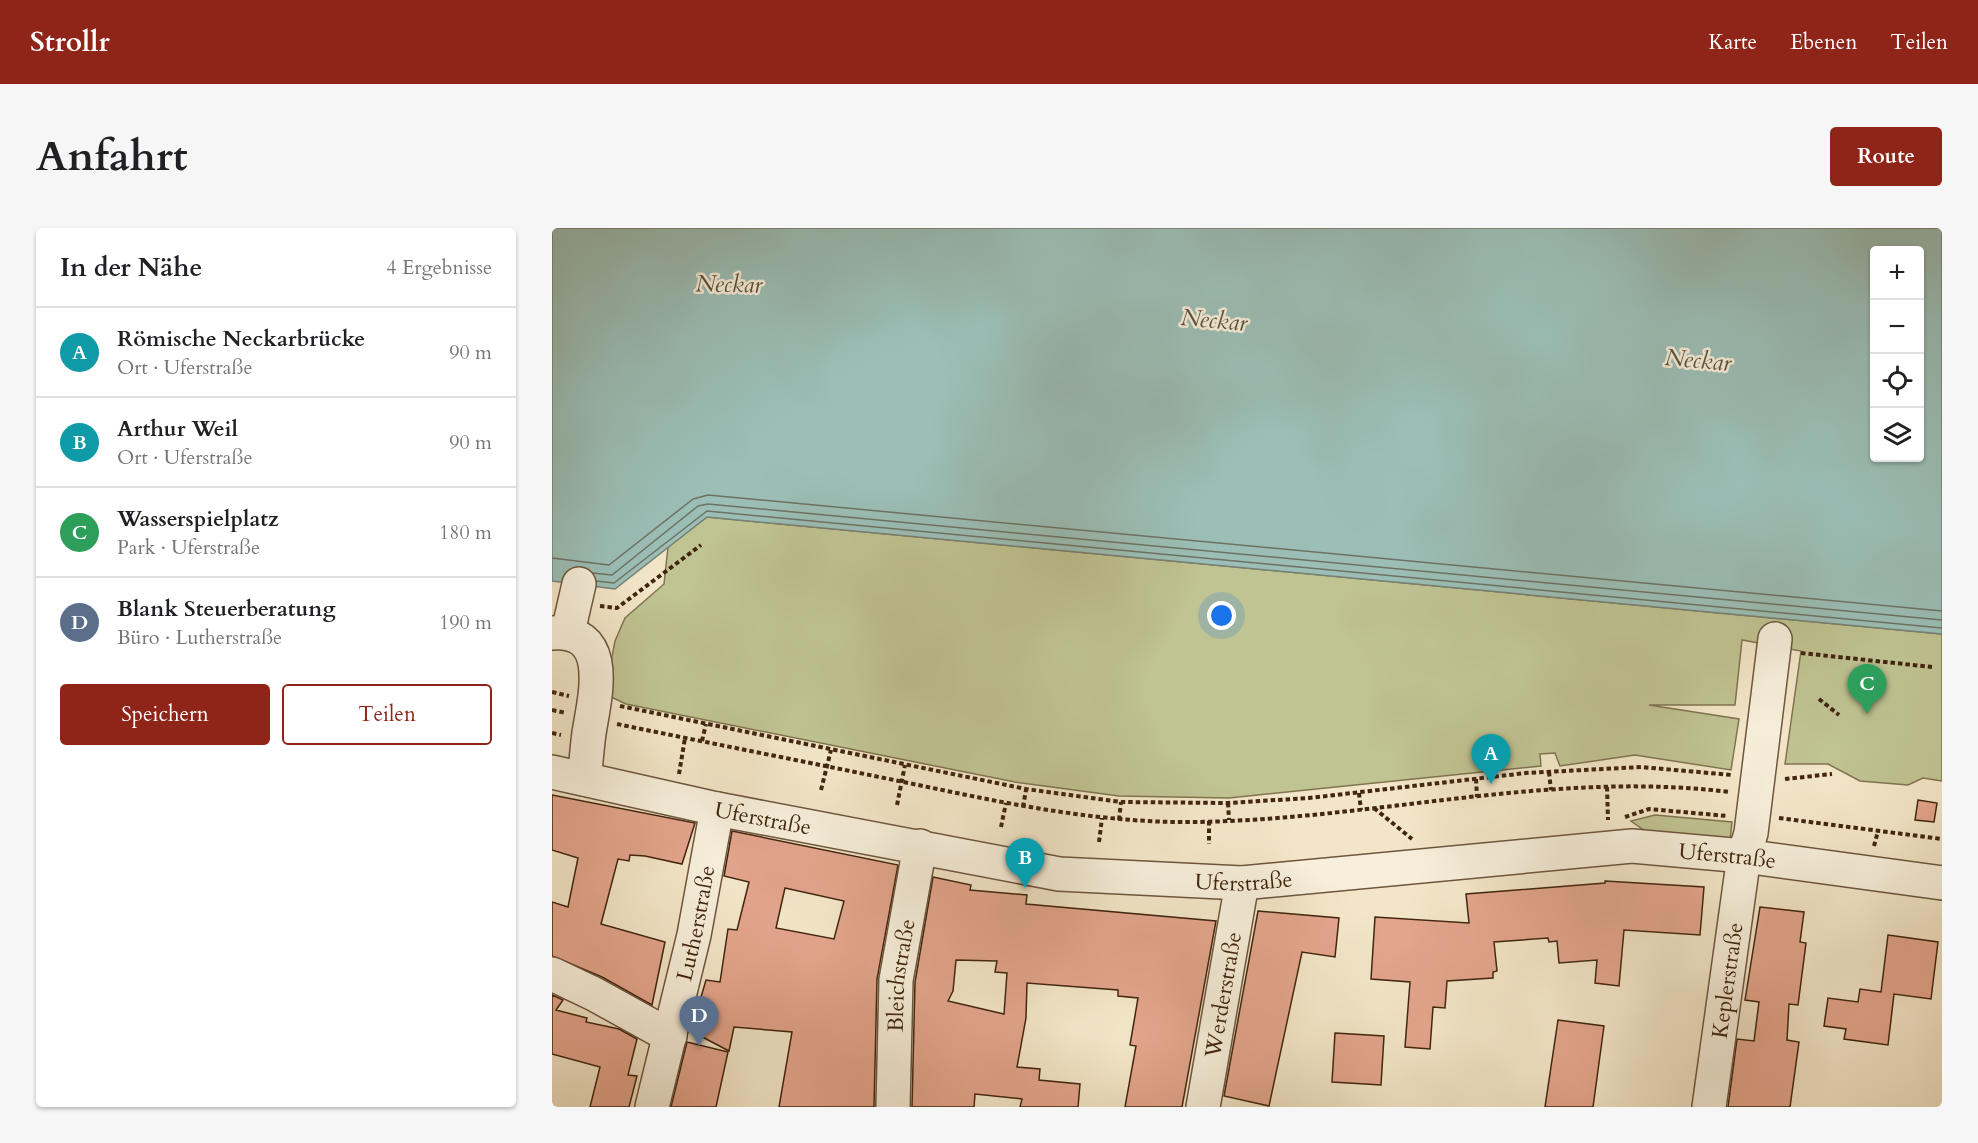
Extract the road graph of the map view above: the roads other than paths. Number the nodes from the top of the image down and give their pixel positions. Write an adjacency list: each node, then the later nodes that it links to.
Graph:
1 (568, 613): 4 (street)
2 (1774, 645): 7 (street, Keplerstraße)
3 (552, 772): 4 (street, Uferstraße)
4 (584, 779): 5 (street, Uferstraße)
5 (717, 808): 6 (street, Uferstraße); 11 (street, Lutherstraße)
6 (920, 846): 8 (street, Uferstraße); 13 (street, Bleichstraße)
7 (1744, 856): 8 (street, Uferstraße); 9 (street, Uferstraße); 15 (street, Keplerstraße)
8 (1242, 883): 14 (street, Werderstraße)
9 (1942, 883)
10 (552, 974): 11 (street)
11 (670, 1036): 12 (street, Lutherstraße)
12 (652, 1107)
13 (893, 1107)
14 (1203, 1107)
15 (1709, 1107)

